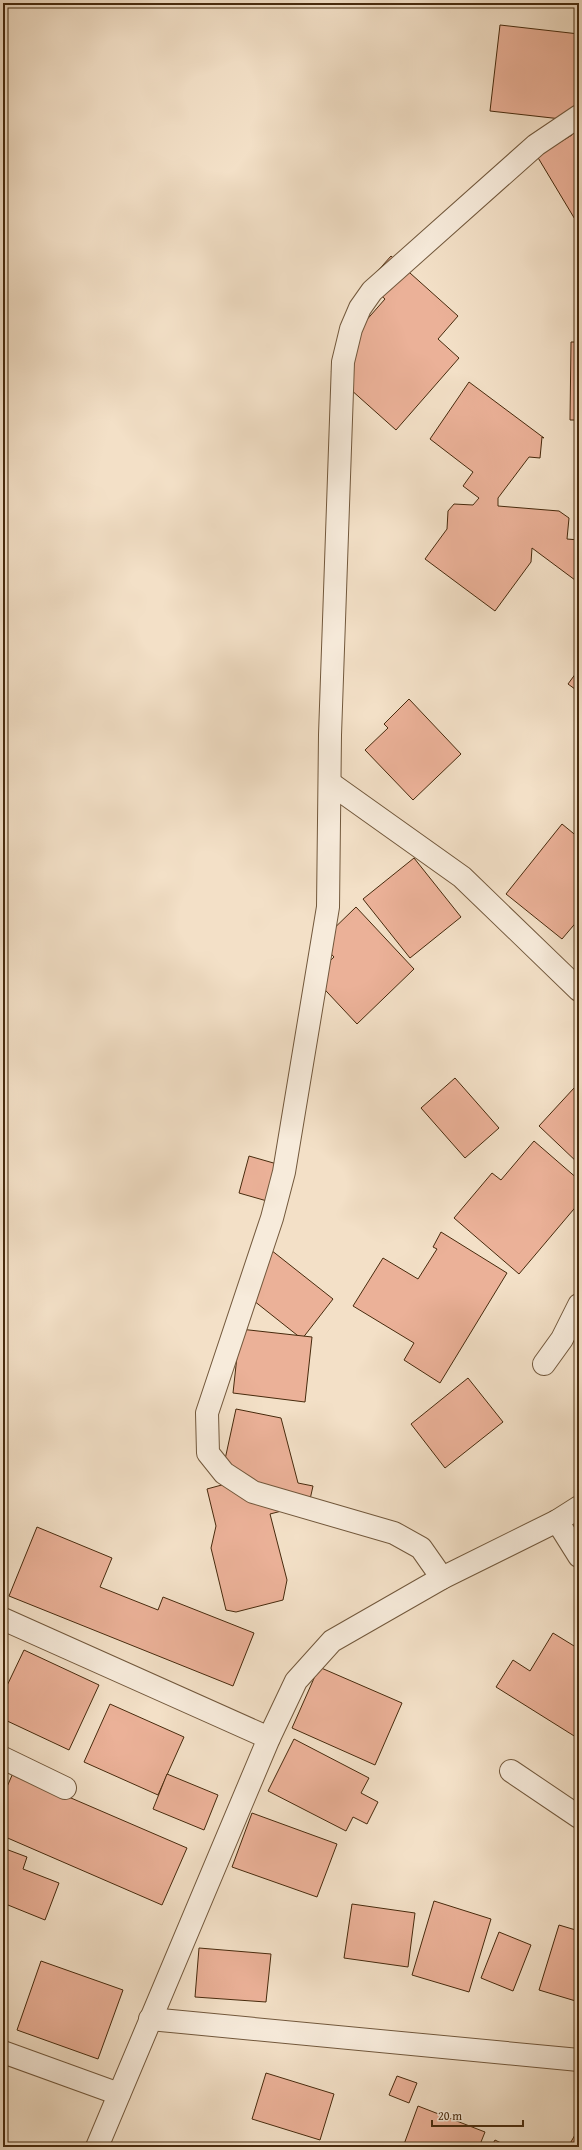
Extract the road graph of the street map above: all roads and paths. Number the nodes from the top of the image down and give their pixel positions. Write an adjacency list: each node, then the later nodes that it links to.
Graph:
1 (579, 116): 2 (street)
2 (330, 783): 3 (street); 9 (street)
3 (579, 990)
4 (579, 1305): 5 (street)
5 (544, 1364)
6 (579, 1507): 7 (street)
7 (557, 1521): 8 (street); 9 (street)
8 (579, 1556)
9 (442, 1578): 11 (street)
10 (3, 1619): 11 (street)
11 (269, 1738): 16 (street)
12 (3, 1758): 14 (street)
13 (511, 1771): 15 (street)
14 (65, 1788)
15 (579, 1817)
16 (150, 2019): 18 (street); 19 (street)
17 (3, 2052): 19 (street)
18 (579, 2060)
19 (119, 2094): 20 (street)
20 (97, 2147)

